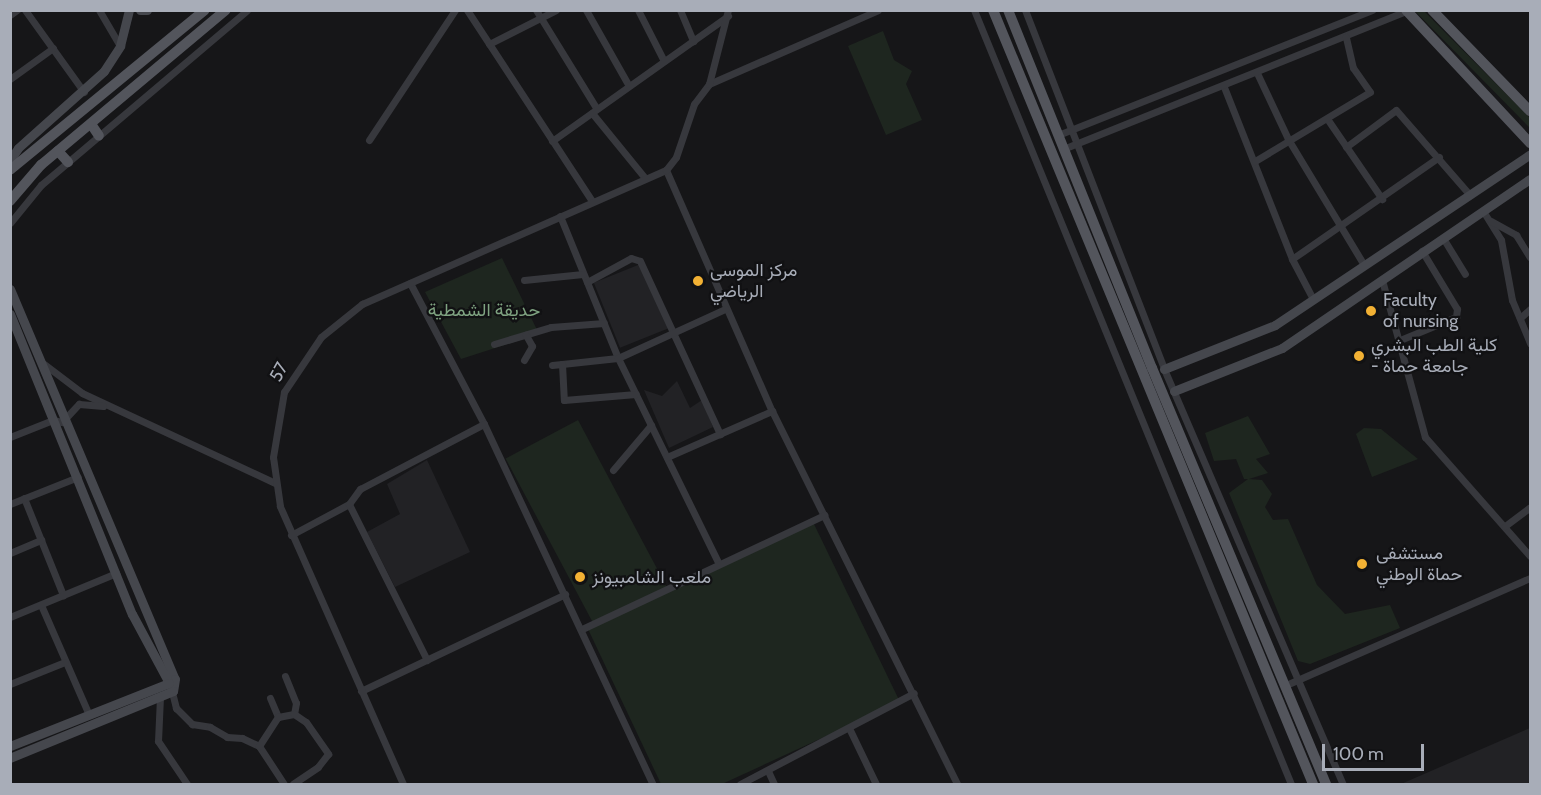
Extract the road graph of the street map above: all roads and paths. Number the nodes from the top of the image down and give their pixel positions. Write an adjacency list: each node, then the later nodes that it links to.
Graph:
1 (17, 10): 26 (street)
2 (25, 10): 32 (street)
3 (99, 10): 31 (street)
4 (129, 10): 31 (main road)
5 (140, 10): 6 (main road)
6 (147, 10)
7 (226, 10): 43 (main road)
8 (247, 10): 46 (street)
9 (454, 10): 48 (street)
10 (467, 10): 30 (street)
11 (536, 10): 27 (street)
12 (556, 10): 27 (street)
13 (586, 10): 37 (street)
14 (638, 10): 33 (street)
15 (680, 10): 29 (street)
16 (878, 10): 36 (street)
17 (974, 10): 162 (street)
18 (993, 10): 163 (main road)
19 (1008, 10): 45 (main road)
20 (1025, 10): 44 (street)
21 (1372, 10): 44 (street)
22 (1432, 10): 41 (main road)
23 (1407, 11): 28 (street); 51 (main road)
24 (199, 12): 60 (main road)
25 (729, 12): 29 (street); 36 (street)
26 (10, 15)
27 (541, 18): 30 (street); 40 (street)
28 (1346, 37): 34 (street); 42 (street)
29 (693, 41): 33 (street)
30 (489, 44): 49 (street)
31 (120, 46): 39 (main road)
32 (53, 48): 35 (street); 39 (street)
33 (664, 61): 37 (street)
34 (1257, 73): 38 (street); 47 (street)
35 (10, 79)
36 (709, 84): 61 (street)
37 (629, 86): 40 (street)
38 (1224, 87): 50 (street); 58 (street)
39 (84, 92): 57 (main road)
40 (595, 111): 49 (street); 62 (street)
41 (1530, 111)
42 (1328, 120): 47 (street); 52 (street)
43 (91, 124): 46 (main road); 54 (main road)
44 (1073, 128): 45 (street); 50 (street)
45 (1058, 135): 53 (main road)
46 (99, 136): 59 (street)
47 (1288, 139): 58 (street); 72 (street)
48 (369, 140)
49 (552, 141): 67 (street)
50 (1079, 143): 53 (street); 101 (street)
51 (1530, 143)
52 (1346, 147): 56 (street); 65 (street)
53 (1063, 149): 139 (main road)
54 (58, 151): 59 (main road); 66 (main road)
55 (1530, 154): 64 (main road)
56 (1439, 157): 64 (street); 65 (street)
57 (10, 160)
58 (1255, 161): 76 (street)
59 (68, 162): 71 (street)
60 (10, 170)
61 (666, 170): 62 (street, 57); 86 (street)
62 (645, 178): 67 (street, 57)
63 (1530, 179): 68 (main road)
64 (1470, 195): 77 (main road)
65 (1382, 199): 72 (street)
66 (10, 201)
67 (592, 201): 69 (street, 57)
68 (1483, 211): 70 (street); 73 (main road)
69 (560, 216): 78 (street); 83 (street, 57)
70 (1489, 220): 75 (street); 88 (street)
71 (10, 223)
72 (1341, 228): 76 (street); 77 (street)
73 (1443, 238): 74 (main road); 79 (street)
74 (1422, 251): 81 (main road); 93 (street)
75 (1530, 257)
76 (1292, 259): 85 (street)
77 (1364, 265): 85 (main road)
78 (583, 274): 80 (street); 82 (street)
79 (1465, 274)
80 (524, 280)
81 (1382, 280): 93 (street); 102 (main road)
82 (587, 282): 90 (street); 91 (street)
83 (410, 283): 108 (street); 115 (street, 57)
84 (10, 289): 98 (main road)
85 (1313, 299): 101 (main road)
86 (725, 309): 91 (street); 105 (street)
87 (1530, 309): 88 (street)
88 (1520, 318): 94 (street)
89 (12, 321): 107 (main road)
90 (604, 323): 92 (street); 96 (street)
91 (672, 333): 96 (street); 110 (street)
92 (526, 335): 95 (street); 97 (street)
93 (1400, 340): 121 (street)
94 (1530, 342)
95 (494, 344)
96 (618, 358): 100 (street); 103 (street)
97 (524, 360)
98 (41, 361): 104 (street); 106 (main road)
99 (552, 364): 100 (street)
100 (562, 364): 103 (street)
101 (1164, 369): 102 (street)
102 (1174, 391): 137 (street)
103 (636, 394): 109 (street)
104 (111, 407): 106 (street); 115 (street)
105 (772, 411): 110 (street); 120 (street)
106 (65, 417): 107 (street); 140 (main road)
107 (53, 420): 111 (street); 114 (main road)
108 (484, 424): 118 (street); 129 (street)
109 (651, 425): 112 (street); 113 (street)
110 (720, 434): 112 (street)
111 (10, 436)
112 (667, 457): 126 (street)
113 (613, 470)
114 (78, 477): 116 (street); 127 (main road)
115 (275, 483): 122 (street, 57)
116 (24, 498): 117 (street); 123 (street)
117 (10, 504)
118 (349, 504): 122 (street); 134 (street)
119 (1530, 507): 121 (street)
120 (824, 516): 126 (street); 142 (street)
121 (1505, 526): 125 (street)
122 (291, 535): 141 (street, 57)
123 (41, 540): 124 (street); 130 (street)
124 (10, 552)
125 (1530, 556)
126 (719, 564): 133 (street)
127 (116, 573): 130 (street); 140 (main road)
128 (1530, 578): 137 (street)
129 (566, 594): 133 (street); 134 (street)
130 (63, 595): 131 (street)
131 (41, 605): 132 (street); 135 (street)
132 (10, 617)
133 (582, 629): 157 (street)
134 (427, 660): 141 (street)
135 (65, 662): 138 (street); 146 (street)
136 (285, 676): 145 (street)
137 (1299, 678): 139 (street); 165 (street)
138 (10, 684)
139 (1286, 685): 164 (main road)
140 (171, 687): 143 (main road); 146 (main road); 150 (street)
141 (361, 691): 156 (street, 57)
142 (914, 693): 148 (street); 161 (street)
143 (160, 697): 151 (main road); 153 (street)
144 (270, 698): 147 (street)
145 (294, 714): 147 (street); 155 (street)
146 (89, 715): 149 (main road)
147 (278, 717): 150 (street)
148 (849, 728): 152 (street); 160 (street)
149 (10, 746)
150 (259, 746): 154 (street)
151 (10, 758)
152 (768, 771): 158 (street); 159 (street)
153 (187, 784)
154 (284, 784)
155 (293, 784)
156 (403, 784)
157 (653, 784)
158 (740, 784)
159 (774, 784)
160 (876, 784)
161 (957, 784)
162 (1291, 784)
163 (1312, 784)
164 (1326, 784)
165 (1343, 784)

